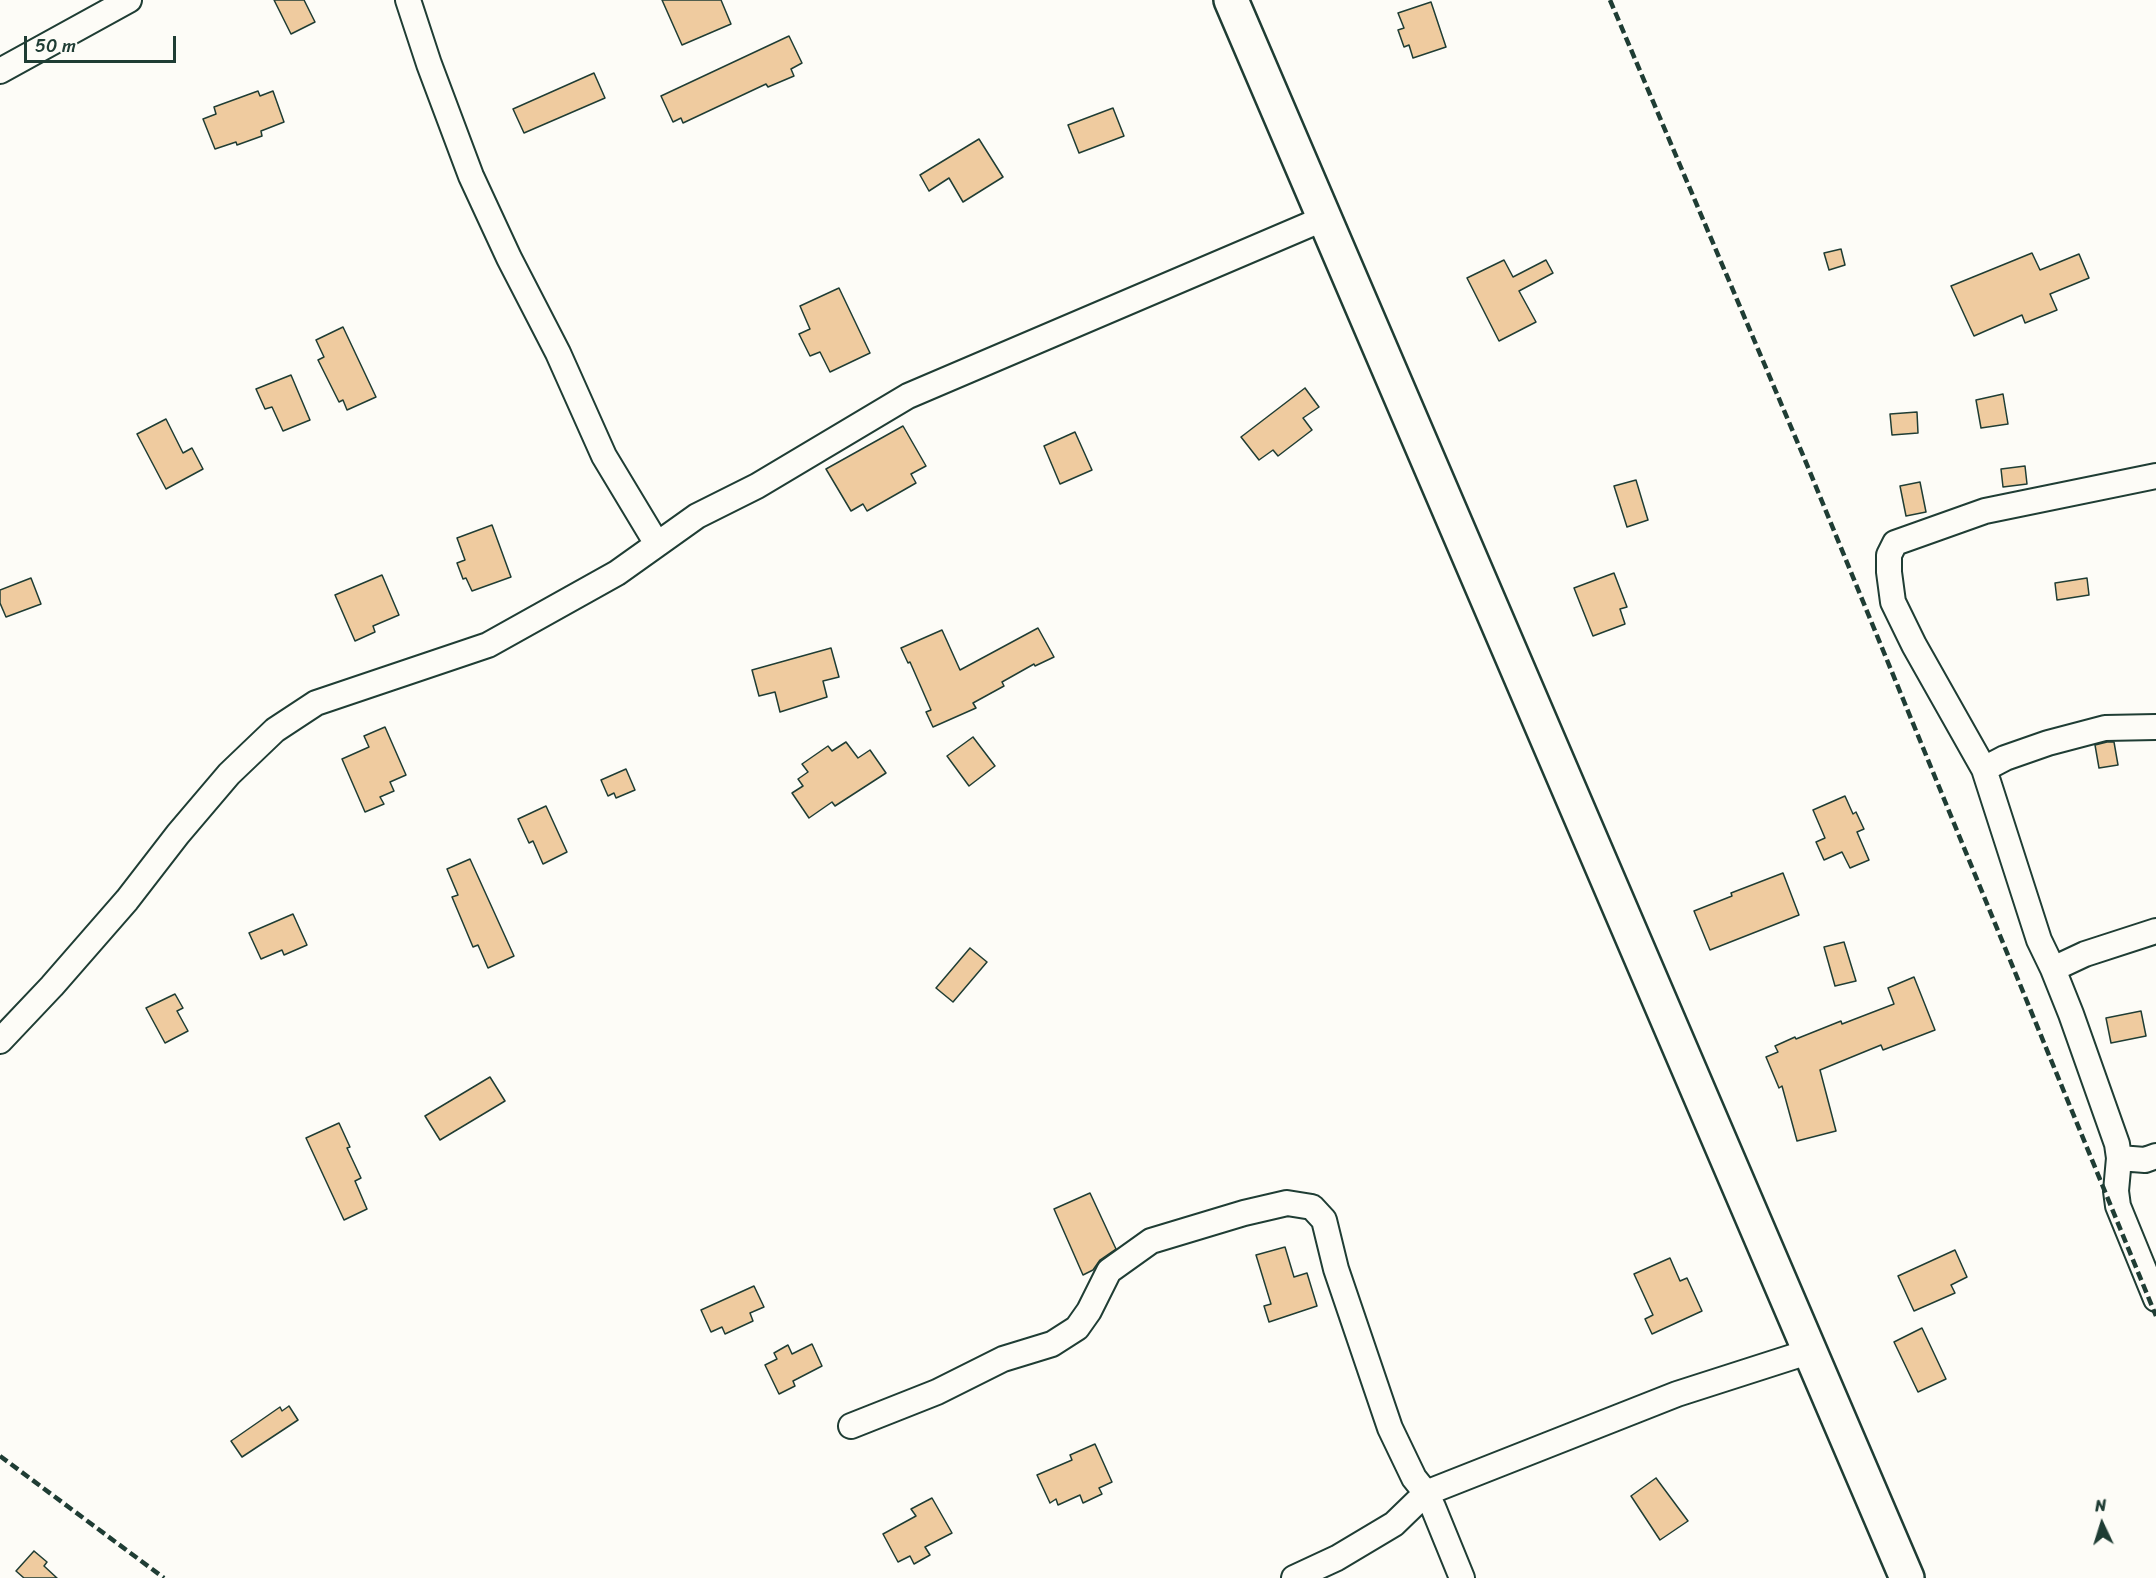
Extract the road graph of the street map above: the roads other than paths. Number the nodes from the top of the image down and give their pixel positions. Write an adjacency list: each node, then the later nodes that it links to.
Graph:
1 (129, 0): 4 (street)
2 (408, 0): 7 (street)
3 (1231, 0): 5 (street)
4 (0, 70)
5 (1325, 218): 7 (street); 16 (street)
6 (2156, 476): 9 (street)
7 (657, 544): 12 (street)
8 (2156, 727): 9 (street)
9 (1984, 769): 11 (street)
10 (2156, 931): 11 (street)
11 (2053, 969): 14 (street)
12 (0, 1041)
13 (2156, 1156): 14 (street)
14 (2119, 1158): 15 (street)
15 (2156, 1299)
16 (1811, 1351): 18 (street); 21 (street)
17 (851, 1426): 18 (street)
18 (1426, 1492): 19 (street); 20 (street)
19 (1294, 1578)
20 (1462, 1578)
21 (1907, 1578)

